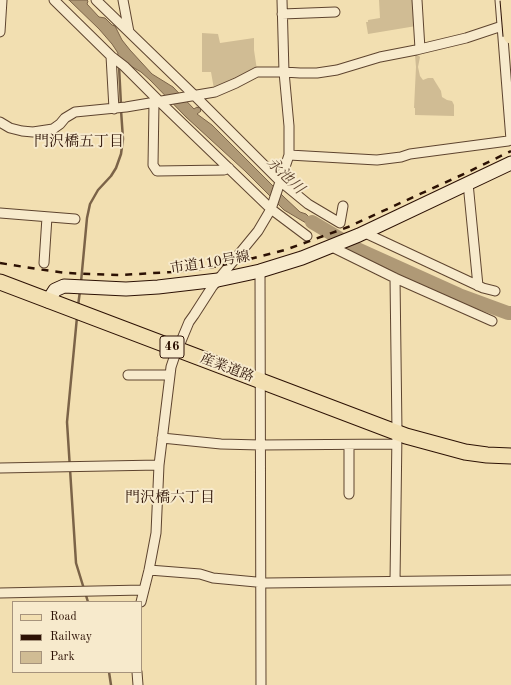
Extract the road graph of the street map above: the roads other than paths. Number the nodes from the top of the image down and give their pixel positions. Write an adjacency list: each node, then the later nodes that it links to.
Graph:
1 (54, 0): 16 (street)
2 (96, 0): 14 (street)
3 (123, 0): 14 (street)
4 (282, 0): 10 (street)
5 (417, 0): 15 (street)
6 (500, 0): 12 (street)
7 (508, 0): 12 (main road, bridge)
8 (1, 6): 13 (street)
9 (335, 12): 10 (street)
10 (282, 14): 17 (street)
11 (511, 23): 12 (street)
12 (506, 31): 15 (street); 18 (street)
13 (0, 32)
14 (129, 32): 19 (street)
15 (420, 49): 17 (street)
16 (113, 58): 20 (street); 21 (street)
17 (284, 72): 19 (street); 24 (street)
18 (509, 85): 23 (street)
19 (193, 95): 20 (street); 27 (street)
20 (159, 102): 21 (street); 26 (street); 26 (street)
21 (119, 108): 22 (street)
22 (0, 122)
23 (511, 140): 24 (street)
24 (289, 155): 27 (street)
25 (511, 163): 28 (street)
26 (229, 168): 30 (street)
27 (280, 182): 29 (street); 30 (street)
28 (468, 183): 34 (street); 42 (street)
29 (343, 206)
30 (271, 207): 35 (street); 40 (street)
31 (0, 213): 32 (street)
32 (47, 217): 33 (street); 37 (street)
33 (75, 219)
34 (361, 234): 36 (street, 市道110号線); 42 (street)
35 (307, 236)
36 (332, 246): 38 (street, 市道110号線); 39 (street)
37 (44, 263)
38 (260, 271): 40 (street, 市道110号線); 49 (street)
39 (395, 278): 45 (street); 51 (street)
40 (218, 280): 44 (street, 市道110号線); 46 (street)
41 (0, 282): 44 (main road, 産業道路 / 46)
42 (478, 286): 43 (street)
43 (495, 292)
44 (48, 301): 46 (main road, 産業道路 / 46)
45 (492, 321)
46 (177, 349): 48 (street); 49 (main road, 産業道路 / 46)
47 (128, 375): 48 (street)
48 (170, 375): 50 (street)
49 (260, 381): 51 (main road, 産業道路 / 46); 53 (street)
50 (162, 438): 53 (street); 57 (street)
51 (396, 438): 52 (main road, 産業道路 / 46); 54 (street); 62 (street)
52 (432, 443): 55 (main road, 産業道路 / 46); 56 (main road, 産業道路 / 46)
53 (260, 445): 54 (street); 63 (street)
54 (349, 445): 59 (street)
55 (511, 447)
56 (511, 456)
57 (159, 465): 58 (street); 60 (street)
58 (0, 468)
59 (349, 494)
60 (149, 570): 63 (street); 64 (street)
61 (511, 580): 62 (street)
62 (395, 581): 63 (street)
63 (260, 582): 69 (street)
64 (143, 590): 65 (street); 66 (street)
65 (0, 593)
66 (141, 601)
67 (137, 673): 68 (street)
68 (138, 685)
69 (261, 685)

